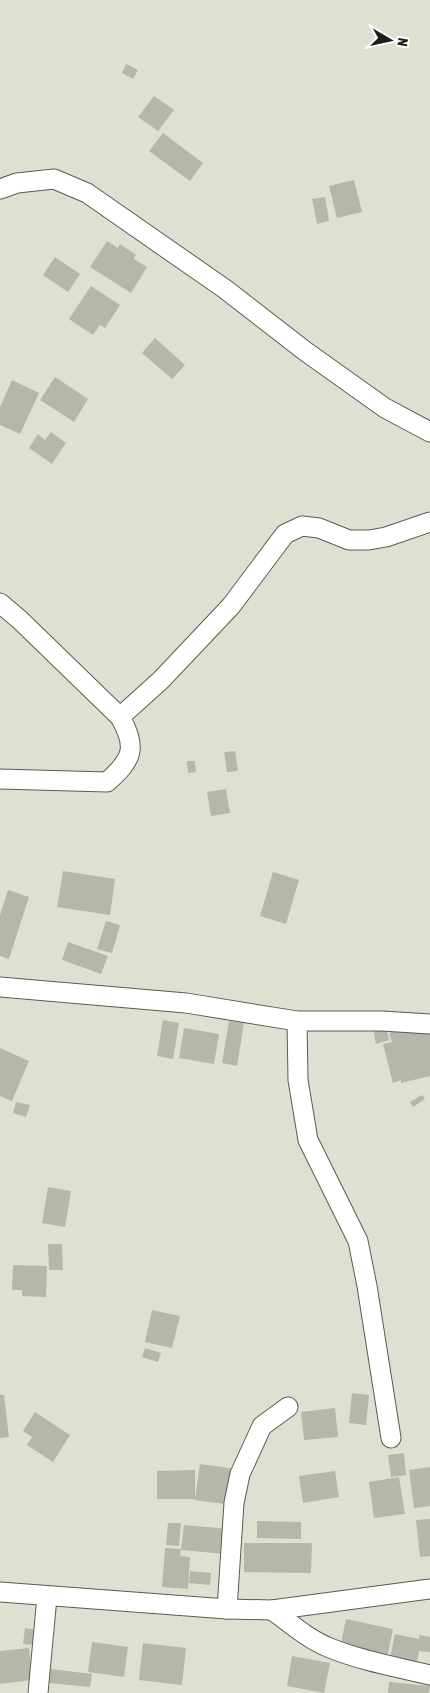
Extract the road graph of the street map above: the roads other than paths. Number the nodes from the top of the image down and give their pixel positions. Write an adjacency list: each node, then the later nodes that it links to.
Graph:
1 (0, 189): 2 (street)
2 (430, 432)
3 (430, 522): 5 (street)
4 (0, 603): 5 (street)
5 (120, 718): 6 (street)
6 (0, 779)
7 (0, 987): 8 (street)
8 (297, 1021): 9 (street); 11 (street)
9 (430, 1024)
10 (288, 1407): 15 (street)
11 (391, 1438)
12 (430, 1589): 16 (street)
13 (0, 1592): 14 (street)
14 (47, 1597): 15 (street); 18 (street)
15 (227, 1609): 16 (street)
16 (272, 1610): 17 (street)
17 (430, 1676)
18 (38, 1693)

